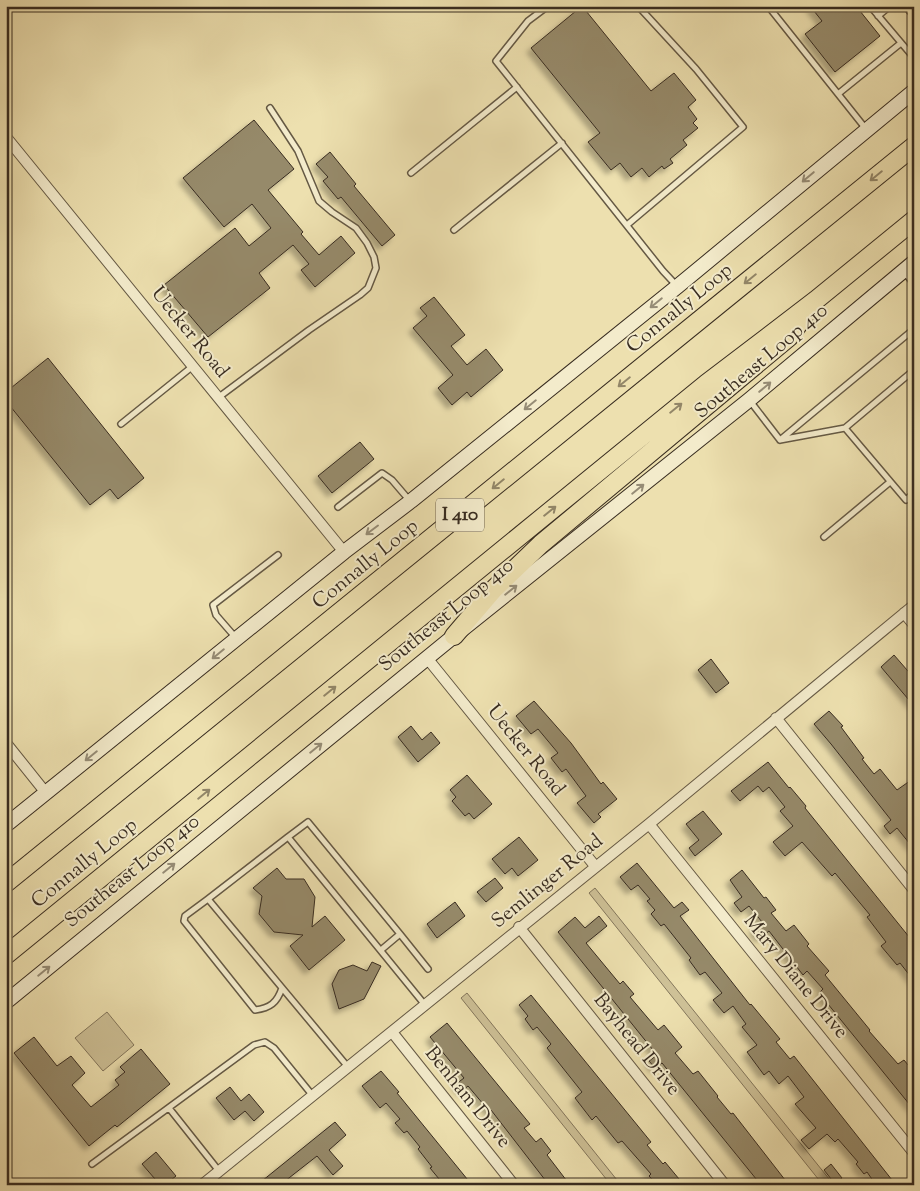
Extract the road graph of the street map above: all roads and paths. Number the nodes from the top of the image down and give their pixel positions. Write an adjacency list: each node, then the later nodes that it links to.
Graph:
1 (548, 6): 11 (lane)
2 (638, 6): 21 (lane)
3 (768, 6): 13 (lane)
4 (870, 6): 7 (lane)
5 (890, 6): 7 (lane)
6 (905, 6): 8 (lane)
7 (878, 16): 9 (lane)
8 (914, 16)
9 (902, 44): 10 (lane); 13 (lane)
10 (914, 58)
11 (517, 87): 17 (lane); 19 (lane)
12 (914, 91): 15 (main road)
13 (838, 94): 15 (lane)
14 (270, 108): 30 (lane)
15 (866, 129): 25 (main road, one-way to 25)
16 (6, 137): 28 (street, Uecker Road)
17 (562, 143): 21 (lane); 22 (lane)
18 (914, 146): 55 (highway, Connally Loop / I 410, one-way to 55)
19 (411, 173)
20 (914, 220): 26 (highway, Connally Loop / I 410)
21 (626, 225): 25 (lane)
22 (454, 230)
23 (908, 266): 24 (lane); 31 (main road, Southeast Loop 410, one-way to 23)
24 (914, 284)
25 (678, 286): 37 (main road, one-way to 37)
26 (816, 300): 45 (highway); 61 (highway, Connally Loop / I 410, one-way to 26)
27 (914, 329): 34 (lane)
28 (193, 365): 30 (street, Uecker Road); 32 (lane)
29 (914, 370): 33 (lane)
30 (219, 397): 40 (street, Uecker Road)
31 (749, 400): 34 (lane); 45 (main road, Southeast Loop 410, one-way to 31)
32 (122, 424)
33 (845, 428): 34 (lane); 35 (lane)
34 (780, 440)
35 (890, 482): 36 (lane); 39 (lane)
36 (914, 494)
37 (411, 501): 38 (lane); 40 (main road, one-way to 40)
38 (338, 507)
39 (824, 537)
40 (344, 552): 46 (main road)
41 (278, 555): 46 (lane)
42 (914, 605): 43 (street, Semlinger Road)
43 (904, 613): 44 (street); 48 (street, Semlinger Road)
44 (914, 625)
45 (454, 636): 47 (main road, Southeast Loop 410)
46 (236, 639): 50 (main road, one-way to 50)
47 (427, 658): 54 (street, Uecker Road); 64 (main road, Southeast Loop 410, one-way to 47)
48 (776, 718): 51 (street, Semlinger Road); 56 (street)
49 (6, 742): 50 (street)
50 (46, 792): 52 (main road)
51 (649, 824): 54 (street, Semlinger Road); 70 (street, Mary Diane Drive)
52 (6, 825)
53 (288, 837): 57 (lane); 59 (lane); 60 (lane)
54 (595, 866): 58 (street, Semlinger Road)
55 (6, 883)
56 (914, 890)
57 (208, 899): 63 (lane); 63 (lane)
58 (519, 927): 65 (street, Semlinger Road); 75 (street, Bayhead Drive)
59 (400, 934): 60 (lane); 62 (lane)
60 (381, 950): 65 (lane)
61 (6, 956)
62 (428, 969)
63 (282, 988): 67 (lane)
64 (6, 1002)
65 (425, 1005): 66 (street, Semlinger Road)
66 (392, 1032): 67 (street, Semlinger Road); 74 (street, Benham Drive)
67 (348, 1067): 68 (street, Semlinger Road)
68 (313, 1096): 69 (lane); 72 (street, Semlinger Road)
69 (169, 1108): 71 (lane); 72 (lane)
70 (914, 1153)
71 (92, 1164)
72 (219, 1171): 73 (street, Semlinger Road)
73 (202, 1185)
74 (514, 1185)
75 (725, 1185)

